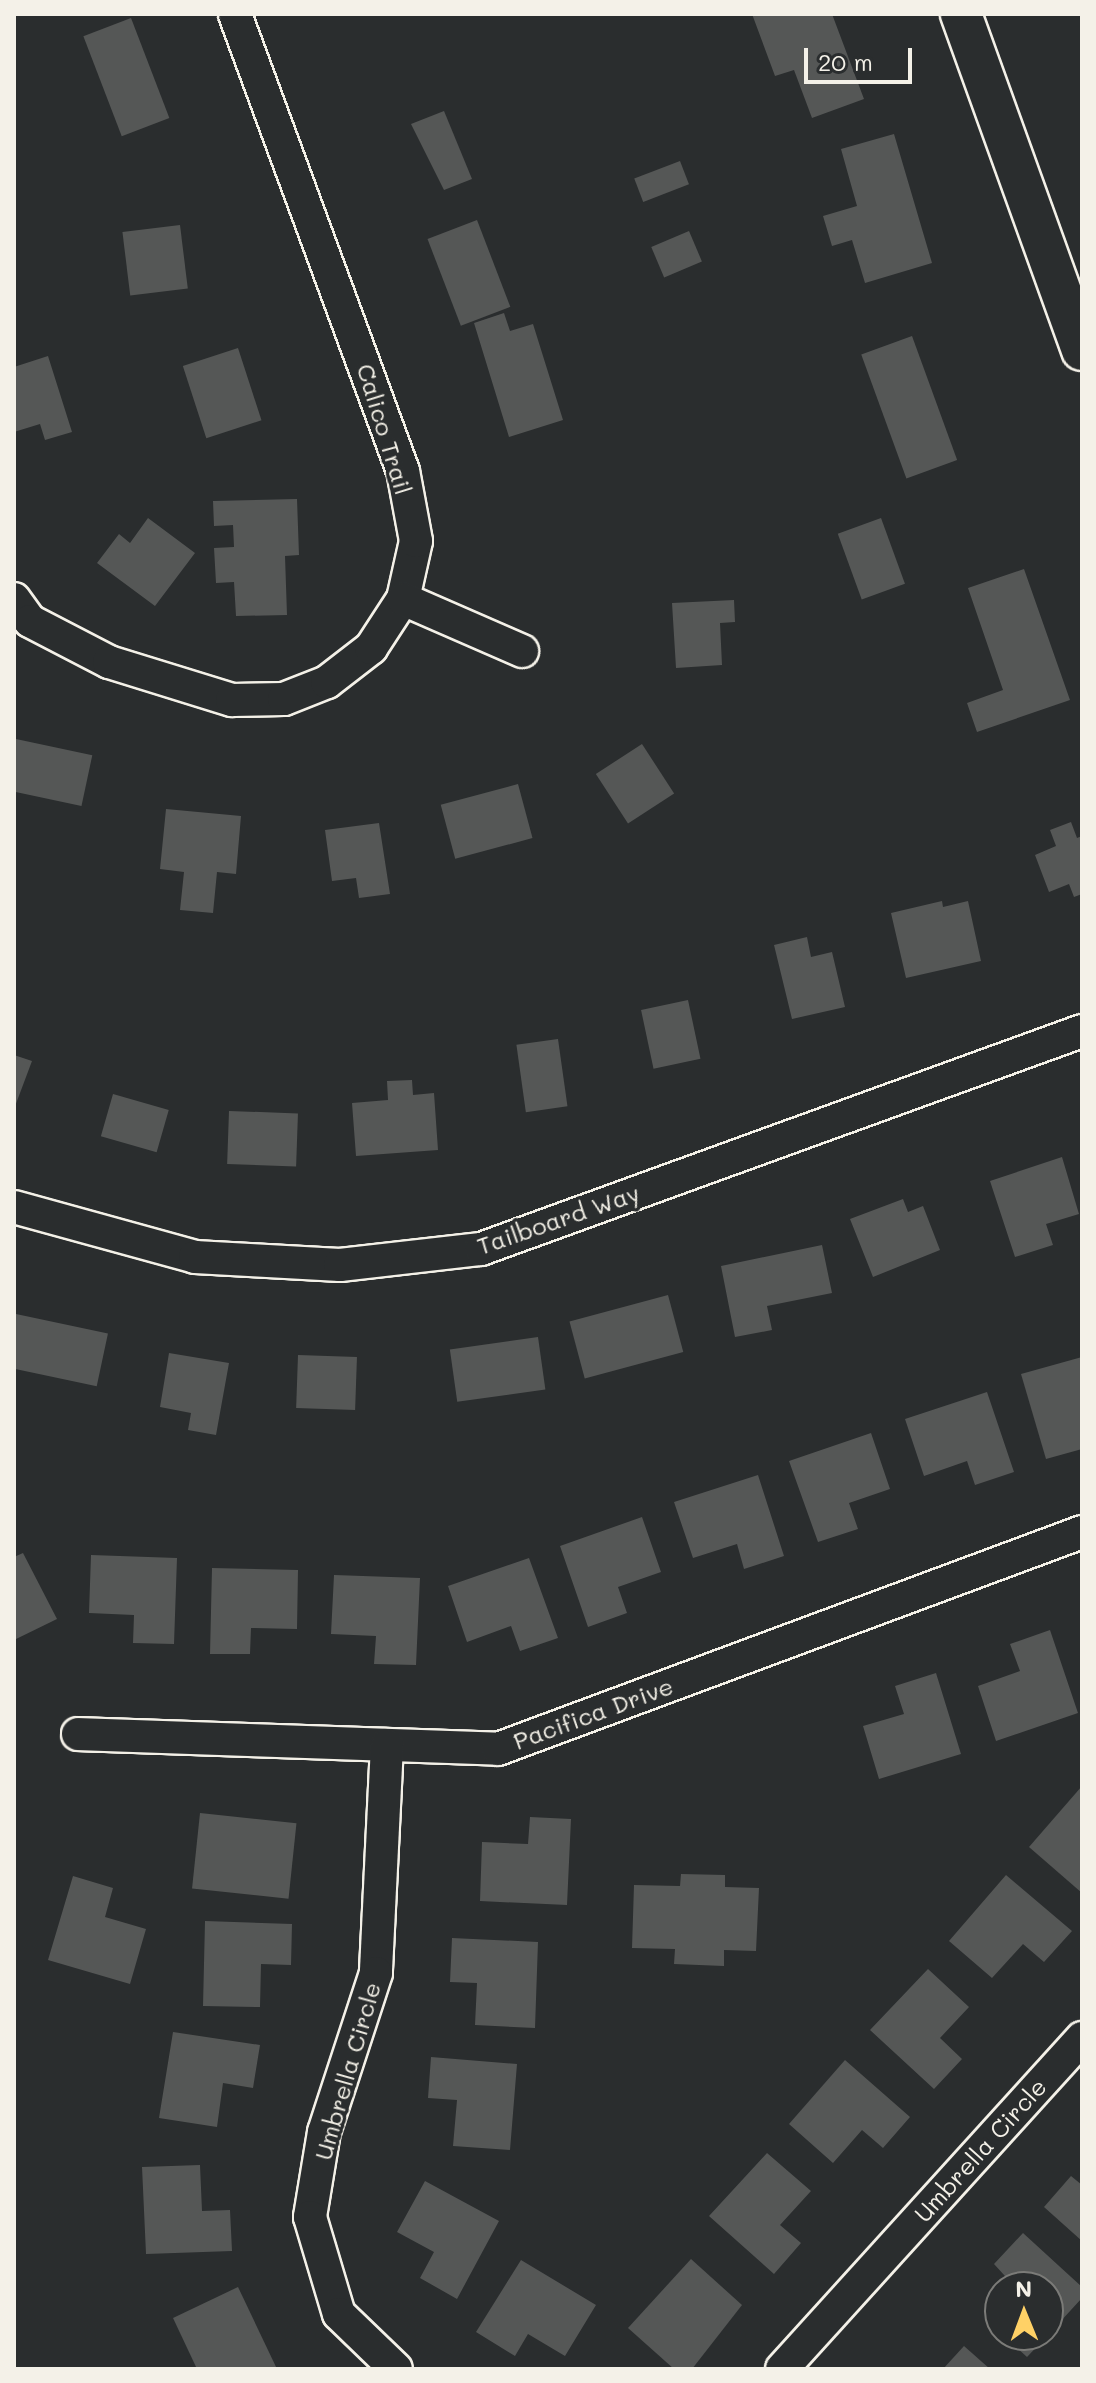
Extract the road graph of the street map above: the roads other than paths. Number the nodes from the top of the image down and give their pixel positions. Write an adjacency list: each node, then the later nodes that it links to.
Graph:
1 (235, 14): 5 (street, Calico Trail)
2 (961, 14): 3 (street)
3 (1082, 350)
4 (14, 599): 5 (street, Calico Trail)
5 (403, 599): 6 (street)
6 (522, 651)
7 (1082, 1031): 8 (street, Tailboard Way)
8 (14, 1207)
9 (1082, 1532): 11 (street, Pacifica Drive)
10 (78, 1734): 11 (street, Pacifica Drive)
11 (387, 1745): 13 (street, Umbrella Circle)
12 (1082, 2038): 14 (street, Umbrella Circle)
13 (396, 2369)
14 (782, 2369)

